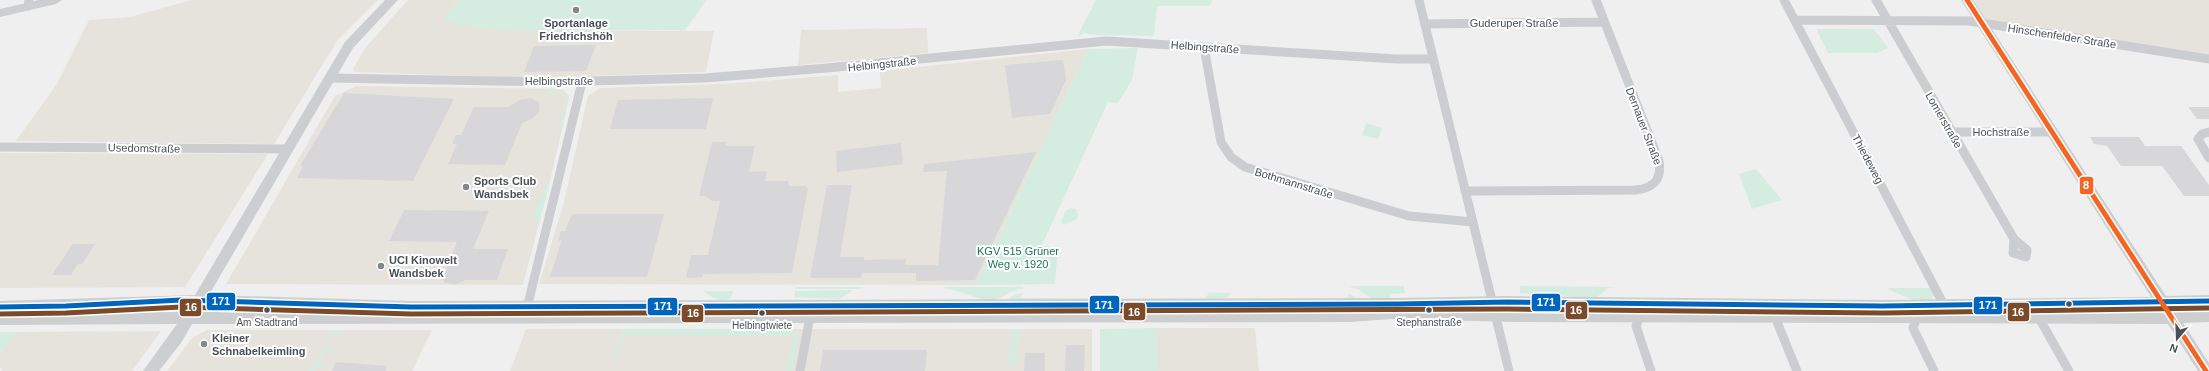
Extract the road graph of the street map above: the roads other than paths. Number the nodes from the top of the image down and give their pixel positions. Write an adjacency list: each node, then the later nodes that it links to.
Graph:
1 (56, 0): 8 (main road)
2 (392, 0): 18 (main road)
3 (1419, 0): 14 (street)
4 (1596, 0): 12 (street, Dernauer Straße)
5 (1784, 0): 10 (street, Thiedeweg)
6 (1876, 0): 11 (street, Lomerstraße)
7 (1967, 0): 13 (main road)
8 (28, 3): 9 (main road)
9 (0, 13)
10 (1795, 20): 11 (street, Hinschenfelder Straße); 37 (street, Thiedeweg)
11 (1887, 21): 13 (street, Hinschenfelder Straße); 20 (street, Lomerstraße)
12 (1604, 22): 14 (street, Guderuper Straße); 26 (street, Dernauer Straße)
13 (1981, 23): 17 (street, Hinschenfelder Straße); 21 (main road)
14 (1425, 24): 16 (street)
15 (1204, 47): 16 (street, Helbingstraße); 19 (street, Helbingstraße); 27 (street, Bothmannstraße)
16 (1433, 59): 26 (street)
17 (2209, 59)
18 (330, 78): 19 (street, Helbingstraße); 24 (main road)
19 (582, 82): 36 (street)
20 (1950, 132): 21 (street, Hochstraße); 28 (street, Lomerstraße)
21 (2051, 132): 31 (main road)
22 (2209, 132): 25 (street)
23 (0, 147): 24 (street, Usedomstraße)
24 (288, 149): 29 (main road)
25 (2209, 158)
26 (1465, 191): 27 (street)
27 (1473, 222): 30 (street)
28 (2014, 239)
29 (198, 300): 34 (main road); 36 (main road); 43 (main road)
30 (1492, 300): 33 (main road); 35 (main road); 39 (street)
31 (2162, 302): 32 (main road); 38 (main road); 45 (main road)
32 (2209, 302)
33 (1788, 306): 37 (main road); 42 (street)
34 (0, 307)
35 (811, 309): 36 (main road); 39 (main road); 48 (street)
36 (526, 312): 43 (main road)
37 (1944, 312): 38 (main road); 44 (main road)
38 (2043, 312): 45 (main road); 53 (street)
39 (1496, 316): 40 (main road); 49 (street)
40 (1640, 316): 42 (main road); 50 (street)
41 (2209, 316): 45 (main road)
42 (1775, 317): 44 (main road); 51 (street)
43 (188, 318): 46 (main road); 47 (main road)
44 (1917, 318): 52 (street)
45 (2172, 318): 54 (main road)
46 (0, 319)
47 (150, 371)
48 (800, 371)
49 (1509, 371)
50 (1651, 371)
51 (1797, 371)
52 (1934, 371)
53 (2070, 371)
54 (2206, 371)

